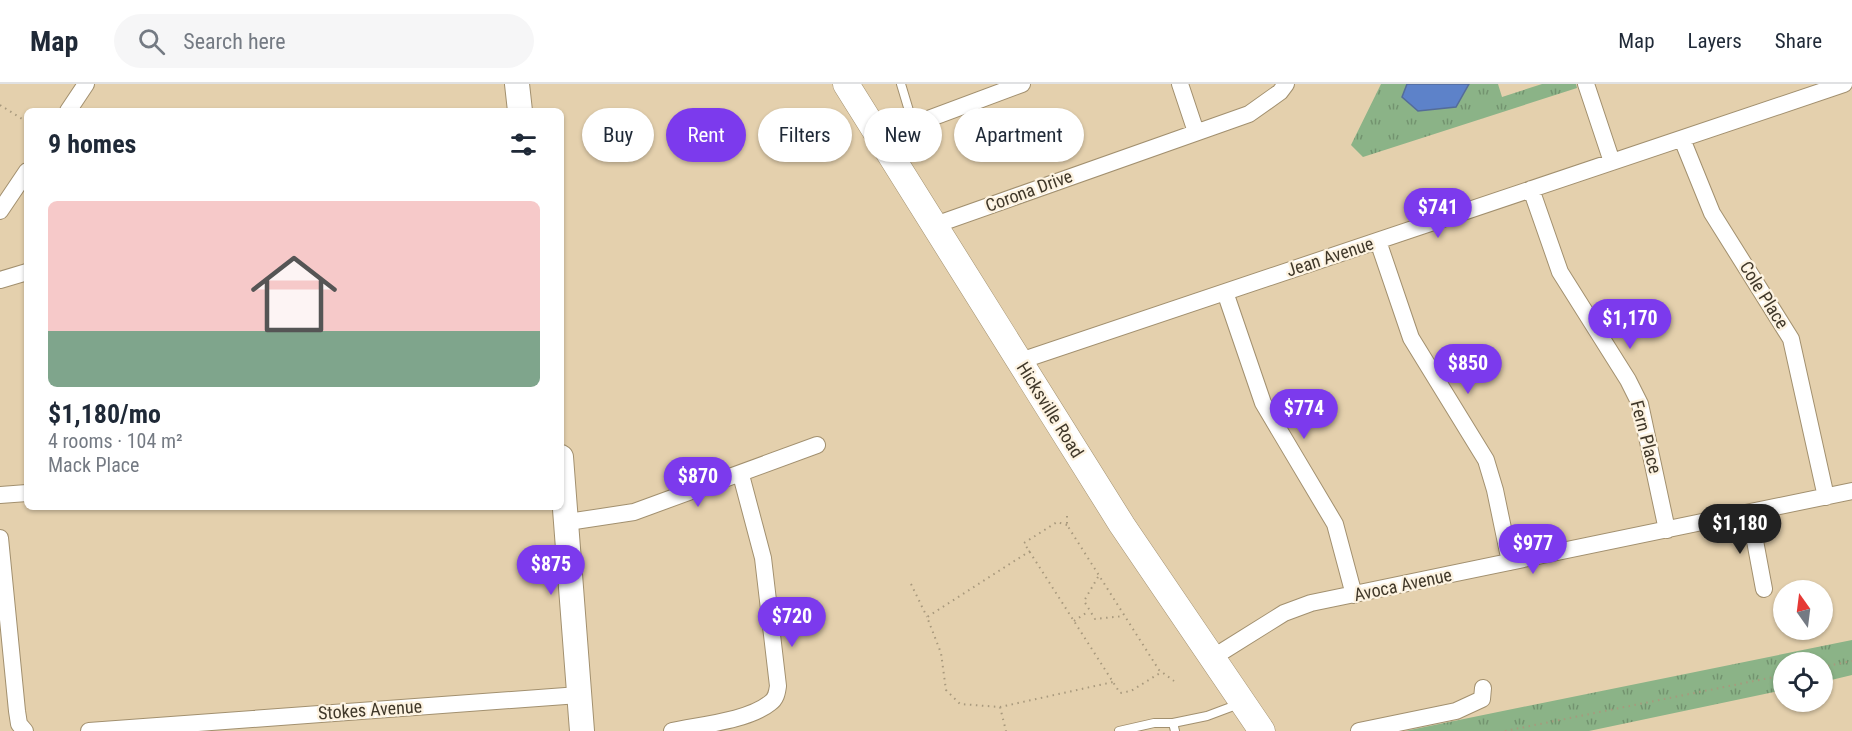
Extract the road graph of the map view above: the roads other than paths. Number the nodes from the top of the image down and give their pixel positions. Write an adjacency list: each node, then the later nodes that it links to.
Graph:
1 (86, 84): 10 (street)
2 (517, 84): 11 (main road)
3 (846, 84): 13 (main road, Hicksville Road)
4 (901, 84): 12 (lane)
5 (1022, 84): 14 (street)
6 (1180, 84): 15 (street)
7 (1286, 84): 15 (street, Corona Drive)
8 (1586, 84): 18 (street)
9 (1844, 84): 16 (street, Jean Avenue)
10 (70, 108)
11 (520, 108)
12 (908, 108)
13 (864, 112)
14 (942, 113)
15 (1196, 132): 22 (street, Corona Drive)
16 (1682, 140): 18 (street, Jean Avenue); 34 (street, Cole Place)
17 (896, 162): 22 (main road, Hicksville Road)
18 (1612, 162): 20 (street, Jean Avenue)
19 (24, 175): 21 (street)
20 (1531, 189): 23 (street, Jean Avenue); 37 (street, Fern Place)
21 (0, 211)
22 (935, 225): 27 (main road, Hicksville Road)
23 (1378, 241): 26 (street, Jean Avenue); 39 (street)
24 (24, 273): 25 (street)
25 (0, 280)
26 (1225, 292): 27 (street, Jean Avenue); 41 (street)
27 (1020, 361): 42 (main road, Hicksville Road)
28 (817, 445): 29 (street)
29 (741, 475): 36 (street); 50 (street)
30 (564, 485): 36 (main road)
31 (1852, 491): 34 (street, Avoca Avenue)
32 (24, 493): 33 (street)
33 (0, 495)
34 (1826, 496): 35 (street, Avoca Avenue)
35 (1750, 514): 37 (street, Avoca Avenue); 40 (street)
36 (568, 522): 44 (main road)
37 (1667, 530): 39 (street, Avoca Avenue)
38 (0, 538): 47 (street)
39 (1510, 562): 41 (street, Avoca Avenue)
40 (1764, 589)
41 (1354, 595): 42 (street, Avoca Avenue)
42 (1212, 658): 45 (main road, Hicksville Road)
43 (1483, 688): 53 (street)
44 (579, 695): 48 (street, Stokes Avenue); 49 (main road)
45 (1242, 702): 46 (lane); 52 (main road, Hicksville Road)
46 (1174, 727): 51 (lane)
47 (25, 731)
48 (89, 731)
49 (582, 731)
50 (672, 731)
51 (1119, 731)
52 (1262, 731)
53 (1359, 731)

